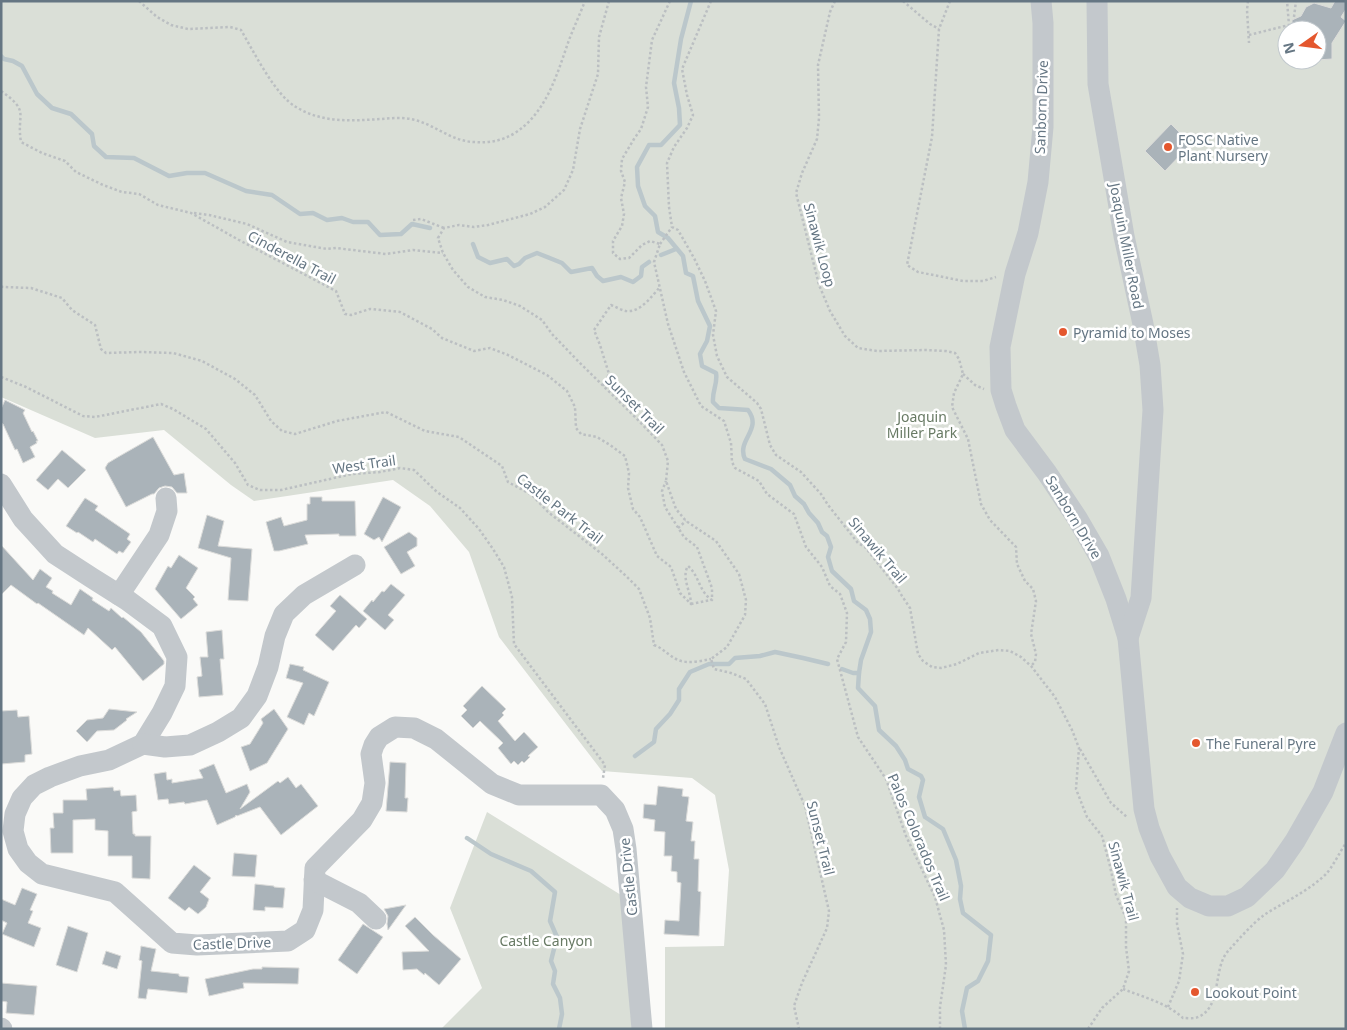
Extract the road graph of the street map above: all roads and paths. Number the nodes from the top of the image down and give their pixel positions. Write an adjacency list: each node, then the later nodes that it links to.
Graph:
1 (139, 1): 2 (path)
2 (585, 1)
3 (609, 1): 22 (path)
4 (670, 1): 23 (path)
5 (711, 1): 21 (path, Sinawik Trail)
6 (836, 1): 28 (path, Sinawik Loop)
7 (903, 1): 15 (path)
8 (950, 1): 15 (path)
9 (1041, 1): 25 (street, Sanborn Drive)
10 (1097, 1): 41 (street, Joaquin Miller Road)
11 (1248, 1): 16 (path)
12 (1287, 1): 16 (path)
13 (1296, 1): 14 (path)
14 (1294, 17)
15 (939, 29): 25 (path)
16 (1249, 35): 17 (path)
17 (1249, 43)
18 (1, 91): 19 (path, Cinderella Trail)
19 (191, 213): 24 (path); 40 (path, Cinderella Trail)
20 (413, 220): 22 (path)
21 (672, 227): 23 (path); 43 (path, Sinawik Trail)
22 (444, 228): 24 (path)
23 (660, 244): 27 (path, Palos Colorados Trail)
24 (443, 253): 30 (path, Sunset Trail)
25 (1015, 274): 31 (street, Sanborn Drive)
26 (1, 286): 42 (path, Castle Park Trail)
27 (660, 286): 30 (path); 58 (path, Palos Colorados Trail)
28 (964, 374): 31 (path); 43 (path)
29 (1, 377): 47 (path, West Trail)
30 (603, 386): 32 (path, Sunset Trail)
31 (1001, 390): 41 (street, Sanborn Drive)
32 (666, 481): 35 (path, Sunset Trail); 36 (path)
33 (1, 484): 38 (street)
34 (166, 498): 38 (street)
35 (686, 521): 36 (path); 42 (path, Sunset Trail)
36 (677, 528): 39 (path)
37 (355, 565): 45 (street)
38 (120, 595): 45 (street)
39 (712, 600): 40 (path); 40 (path)
40 (690, 604)
41 (1128, 638): 49 (street, Sanborn Drive)
42 (712, 660): 57 (path, Sunset Trail)
43 (1031, 666): 46 (path, Sinawik Trail)
44 (1346, 733): 52 (street, Sanborn Drive)
45 (143, 744): 48 (street, Castle Drive)
46 (1079, 748): 49 (path); 54 (path, Sinawik Trail)
47 (601, 794): 51 (street, Castle Drive); 56 (street, Castle Drive)
48 (8, 822): 51 (street, Castle Drive)
49 (1149, 828): 52 (street, Sanborn Drive)
50 (1346, 843): 55 (path)
51 (314, 880): 53 (street)
52 (1177, 887): 55 (path)
53 (376, 919)
54 (1123, 989): 55 (path); 59 (path)
55 (1168, 1007)
56 (642, 1029)
57 (798, 1029)
58 (940, 1029)
59 (1088, 1029)

